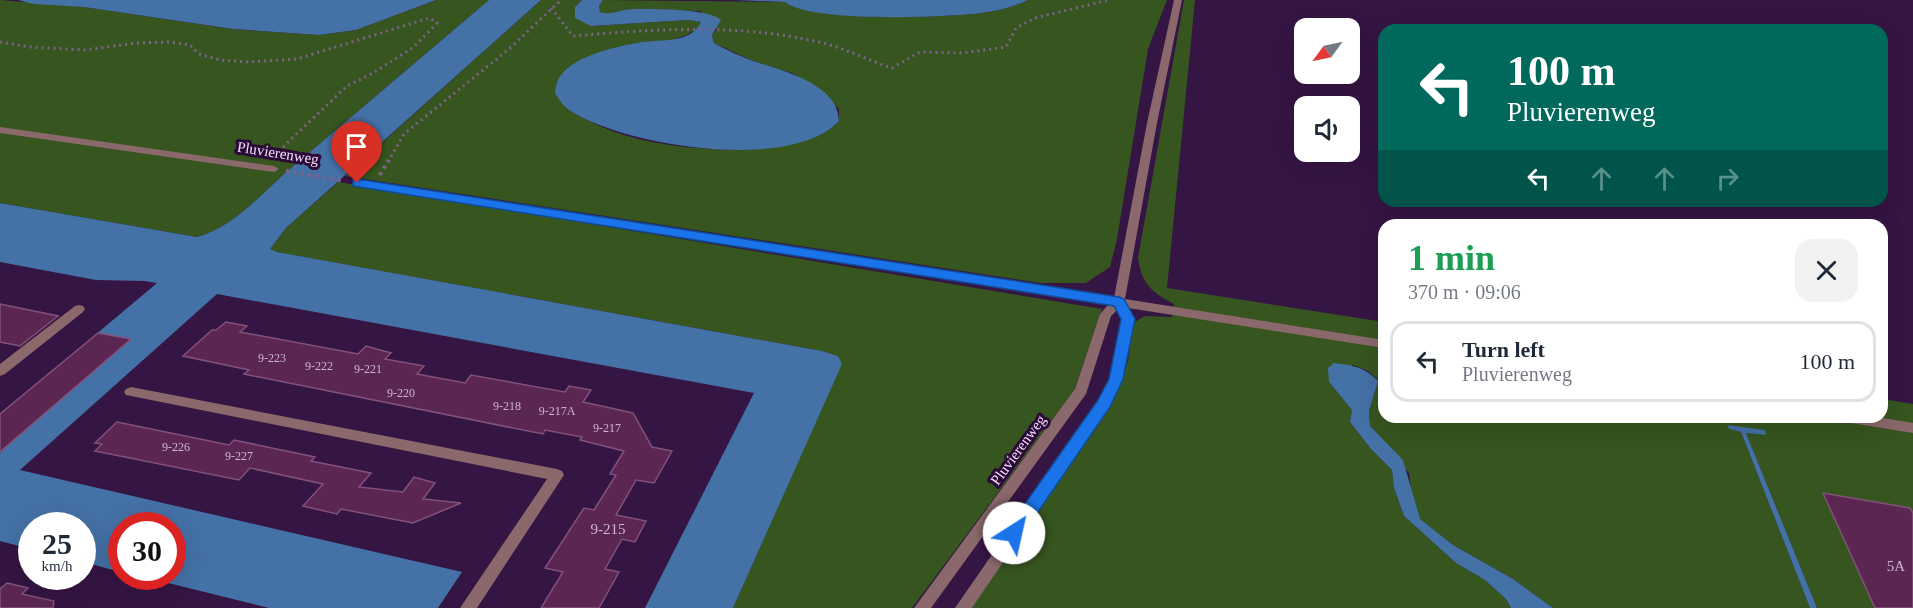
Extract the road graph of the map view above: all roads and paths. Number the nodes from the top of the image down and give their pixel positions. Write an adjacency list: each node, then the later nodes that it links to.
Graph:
1 (561, 0): 4 (path)
2 (1109, 0): 4 (path)
3 (1178, 0): 10 (street, Pluvierenweg)
4 (551, 8): 9 (path)
5 (0, 42): 7 (path)
6 (0, 130): 7 (street, Pluvierenweg)
7 (274, 169): 8 (path, Pluvierenweg)
8 (357, 183): 9 (street)
9 (372, 186): 10 (street)
10 (1119, 302): 12 (street); 18 (street, Pluvierenweg); 19 (street, Pluvierenweg)
11 (79, 309): 13 (street)
12 (1378, 343)
13 (0, 371)
14 (131, 392): 17 (street)
15 (1882, 423): 16 (street)
16 (1913, 428)
17 (468, 608)
18 (922, 608)
19 (963, 608)

